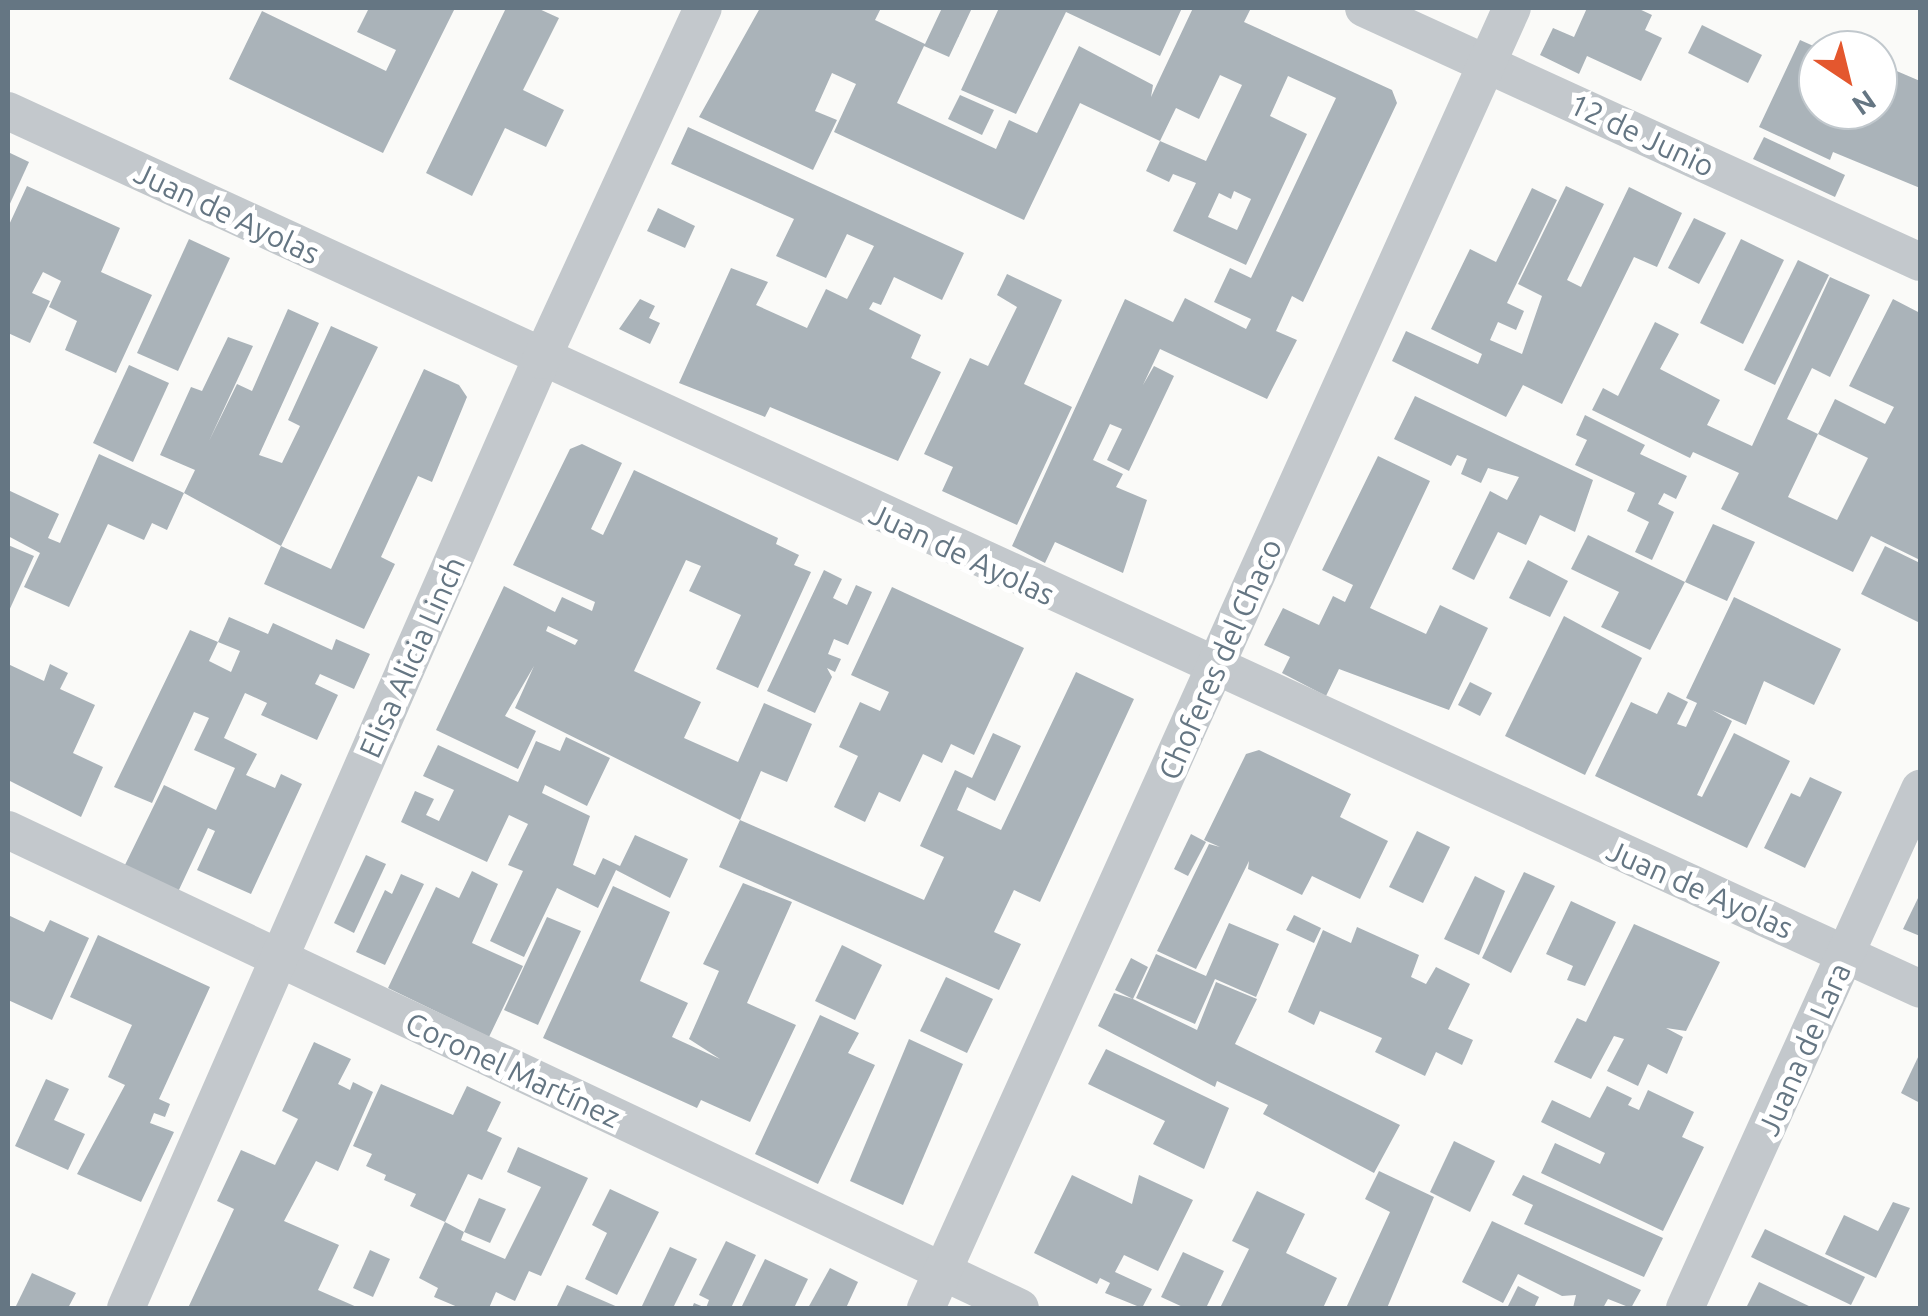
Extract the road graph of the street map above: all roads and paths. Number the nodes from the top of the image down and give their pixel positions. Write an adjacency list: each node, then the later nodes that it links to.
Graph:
1 (703, 8): 7 (street, Elisa Alicia Linch)
2 (1364, 8): 4 (street, 12 de Junio)
3 (1512, 8): 4 (street, Choferes del Chaco)
4 (1488, 64): 6 (street, 12 de Junio); 8 (street, Choferes del Chaco)
5 (8, 111): 7 (street, Juan de Ayolas)
6 (1920, 262)
7 (541, 360): 8 (street, Juan de Ayolas); 12 (street, Elisa Alicia Linch)
8 (1215, 671): 11 (street, Juan de Ayolas); 14 (street, Choferes del Chaco)
9 (1920, 789): 11 (street, Juana de Lara)
10 (8, 830): 12 (street, Coronel Martínez)
11 (1846, 955): 13 (street, Juan de Ayolas); 18 (street, Juana de Lara)
12 (280, 960): 14 (street, Coronel Martínez); 15 (street, Elisa Alicia Linch)
13 (1920, 989)
14 (942, 1273): 16 (street, Choferes del Chaco); 17 (street, Coronel Martínez)
15 (126, 1308)
16 (926, 1308)
17 (1020, 1308)
18 (1686, 1308)

